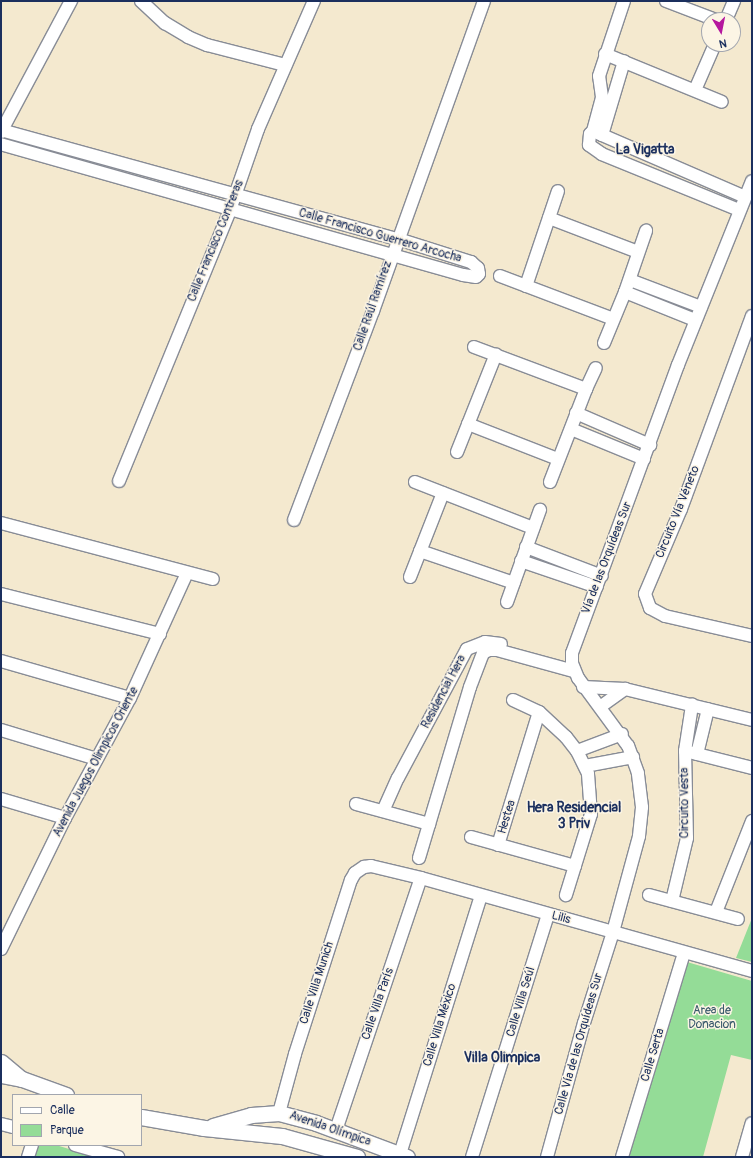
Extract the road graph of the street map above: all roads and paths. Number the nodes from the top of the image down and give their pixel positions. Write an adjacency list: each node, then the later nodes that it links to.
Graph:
1 (71, 1): 16 (street)
2 (141, 1): 13 (street)
3 (314, 1): 13 (street, Calle Francisco Contreras)
4 (484, 1): 27 (street, Calle Raúl Ramírez)
5 (624, 1): 11 (street)
6 (666, 1): 9 (street)
7 (734, 1): 8 (street)
8 (729, 12)
9 (701, 14)
10 (712, 52): 14 (street)
11 (605, 54): 12 (street); 17 (street)
12 (624, 61): 14 (street); 17 (street)
13 (285, 65): 21 (street, Calle Francisco Contreras)
14 (696, 90): 15 (street)
15 (722, 102)
16 (1, 131): 21 (street, Calle Francisco Guerrero Arcocha)
17 (597, 133): 22 (street); 24 (street)
18 (1, 144): 23 (street, Calle Francisco Guerrero Arcocha)
19 (752, 181): 22 (street, Vía de las Orquídeas Sur)
20 (558, 191): 25 (street)
21 (235, 196): 23 (street, Calle Francisco Contreras); 27 (street, Calle Francisco Guerrero Arcocha)
22 (745, 197): 24 (street, Vía de las Orquídeas Sur)
23 (230, 210): 29 (street, Calle Francisco Guerrero Arcocha); 50 (street, Calle Francisco Contreras)
24 (739, 210): 34 (street, Vía de las Orquídeas Sur)
25 (549, 218): 28 (street); 32 (street)
26 (646, 231): 28 (street)
27 (398, 240): 29 (street, Calle Raúl Ramírez); 29 (street, Calle Francisco Guerrero Arcocha)
28 (638, 252): 31 (street)
29 (392, 253): 55 (street, Calle Raúl Ramírez)
30 (500, 276): 32 (street)
31 (630, 280): 33 (street); 34 (street)
32 (526, 286): 36 (street)
33 (625, 292): 36 (street); 37 (street)
34 (701, 306): 37 (street, Vía de las Orquídeas Sur)
35 (752, 316): 70 (street, Circuito Vía Véneto)
36 (613, 319): 38 (street)
37 (696, 320): 46 (street, Vía de las Orquídeas Sur)
38 (604, 343)
39 (474, 347): 40 (street)
40 (496, 354): 42 (street); 44 (street)
41 (596, 368): 42 (street)
42 (586, 389): 43 (street)
43 (576, 413): 45 (street); 46 (street)
44 (468, 424): 47 (street); 48 (street)
45 (571, 429): 48 (street); 49 (street)
46 (650, 445): 49 (street, Vía de las Orquídeas Sur)
47 (457, 452)
48 (558, 459): 52 (street)
49 (644, 459): 62 (street, Vía de las Orquídeas Sur)
50 (119, 482)
51 (416, 482): 53 (street)
52 (550, 482)
53 (443, 494): 57 (street); 59 (street)
54 (540, 510): 57 (street)
55 (294, 520)
56 (1, 523): 61 (street)
57 (533, 528): 58 (street)
58 (526, 547): 60 (street); 62 (street)
59 (420, 551): 63 (street); 65 (street)
60 (521, 561): 65 (street); 66 (street)
61 (187, 573): 64 (street); 69 (street, Avenida Juegos Olimpicos Oriente)
62 (602, 576): 66 (street, Vía de las Orquídeas Sur)
63 (410, 577)
64 (213, 579)
65 (514, 583): 68 (street)
66 (597, 587): 73 (street, Vía de las Orquídeas Sur)
67 (1, 594): 69 (street)
68 (507, 602)
69 (160, 634): 78 (street, Avenida Juegos Olimpicos Oriente)
70 (752, 636)
71 (497, 647): 73 (street, Residencial Hera); 74 (street, Residencial Hera); 75 (street, Residencial Hera)
72 (1, 662): 78 (street)
73 (573, 667): 76 (street)
74 (452, 678): 75 (street); 96 (street, Residencial Hera)
75 (470, 687): 99 (street, Residencial Hera)
76 (583, 687): 77 (street); 81 (street)
77 (625, 689): 80 (street); 81 (street)
78 (130, 698): 91 (street, Avenida Juegos Olimpicos Oriente)
79 (513, 700): 83 (street)
80 (692, 705): 82 (street); 88 (street, Circuito Vesta)
81 (600, 707): 86 (street)
82 (708, 709): 84 (street); 89 (street)
83 (539, 712): 87 (street); 101 (street, Hestea)
84 (752, 720)
85 (1, 730): 91 (street)
86 (622, 734): 87 (street); 90 (street)
87 (577, 752): 92 (street)
88 (685, 752): 89 (street); 109 (street, Circuito Vesta)
89 (697, 754): 93 (street)
90 (633, 757): 92 (street); 113 (street)
91 (97, 760): 97 (street, Avenida Juegos Olimpicos Oriente)
92 (585, 766): 104 (street)
93 (752, 768)
94 (2, 802): 97 (street)
95 (356, 804): 96 (street)
96 (383, 811): 99 (street)
97 (65, 818): 114 (street, Avenida Juegos Olimpicos Oriente)
98 (752, 821): 110 (street)
99 (429, 824): 102 (street, Residencial Hera)
100 (471, 837): 101 (street)
101 (498, 845): 104 (street, Hestea)
102 (419, 858)
103 (371, 866): 105 (street, Lilis); 121 (street, Calle Villa Munich)
104 (575, 866): 106 (street)
105 (421, 878): 108 (street, Lilis); 127 (street, Calle Villa París)
106 (566, 895)
107 (649, 895): 109 (street)
108 (481, 896): 111 (street, Lilis); 131 (street, Calle Villa México)
109 (672, 901): 110 (street)
110 (716, 912): 112 (street)
111 (548, 915): 113 (street, Lilis); 135 (street, Calle Villa Seúl)
112 (738, 919)
113 (613, 932): 115 (street, Lilis); 136 (street, Calle Vía de las Orquídeas Sur)
114 (1, 949)
115 (684, 953): 116 (street, Lilis); 137 (street, Calle Serta)
116 (752, 972)
117 (1, 1062): 119 (street)
118 (1, 1075): 119 (street)
119 (22, 1080): 120 (street)
120 (49, 1093)
121 (279, 1113): 126 (street, Avenida Olímpica); 127 (street, Avenida Olímpica)
122 (142, 1117): 126 (street, Avenida Olímpica)
123 (1, 1124): 124 (street)
124 (12, 1127)
125 (752, 1127): 138 (street)
126 (204, 1128): 130 (street, Avenida Olímpica)
127 (336, 1130): 131 (street, Avenida Olímpica)
128 (32, 1146): 132 (street)
129 (79, 1146): 133 (street)
130 (317, 1151): 134 (street, Avenida Olímpica)
131 (404, 1156)
132 (28, 1157)
133 (118, 1157)
134 (357, 1157)
135 (472, 1157)
136 (547, 1157)
137 (622, 1157)
138 (742, 1157)

